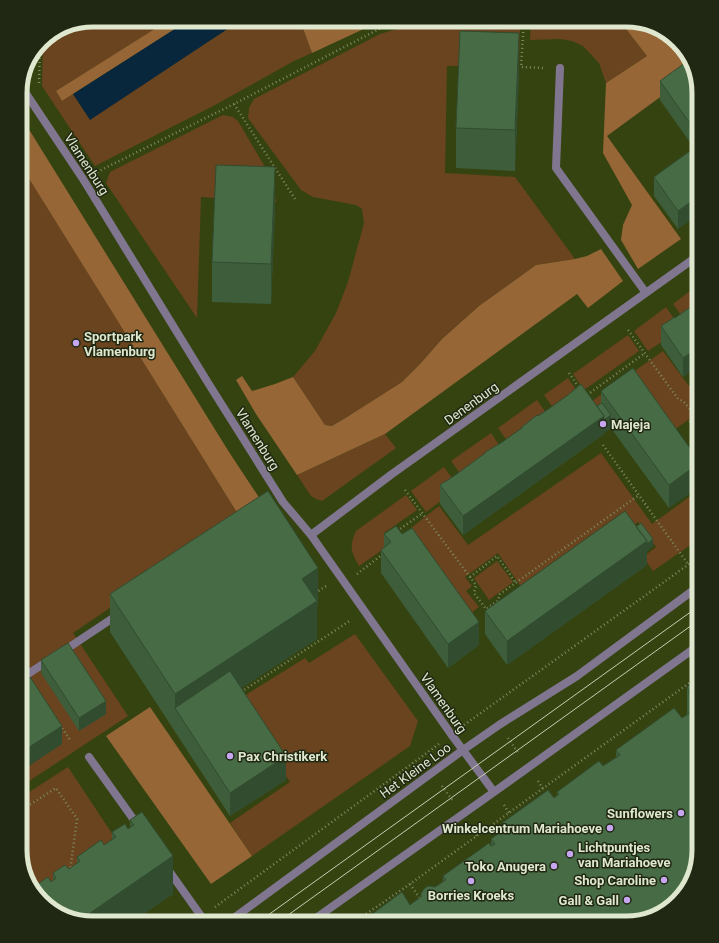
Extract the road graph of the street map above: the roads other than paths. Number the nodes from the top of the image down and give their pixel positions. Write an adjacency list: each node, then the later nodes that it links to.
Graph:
1 (560, 68): 4 (street)
2 (27, 95): 5 (street, Vlamenburg)
3 (692, 260): 4 (street, Denenburg)
4 (646, 293): 5 (street, Denenburg)
5 (311, 535): 10 (street, Vlamenburg)
6 (692, 591): 10 (street, Het Kleine Loo)
7 (123, 611): 9 (street)
8 (692, 650): 12 (street)
9 (27, 675)
10 (463, 750): 12 (street, Vlamenburg); 16 (street, Het Kleine Loo)
11 (88, 757): 13 (street)
12 (494, 792): 17 (street)
13 (145, 836)
14 (162, 861): 15 (street)
15 (201, 916)
16 (236, 916)
17 (319, 916)

